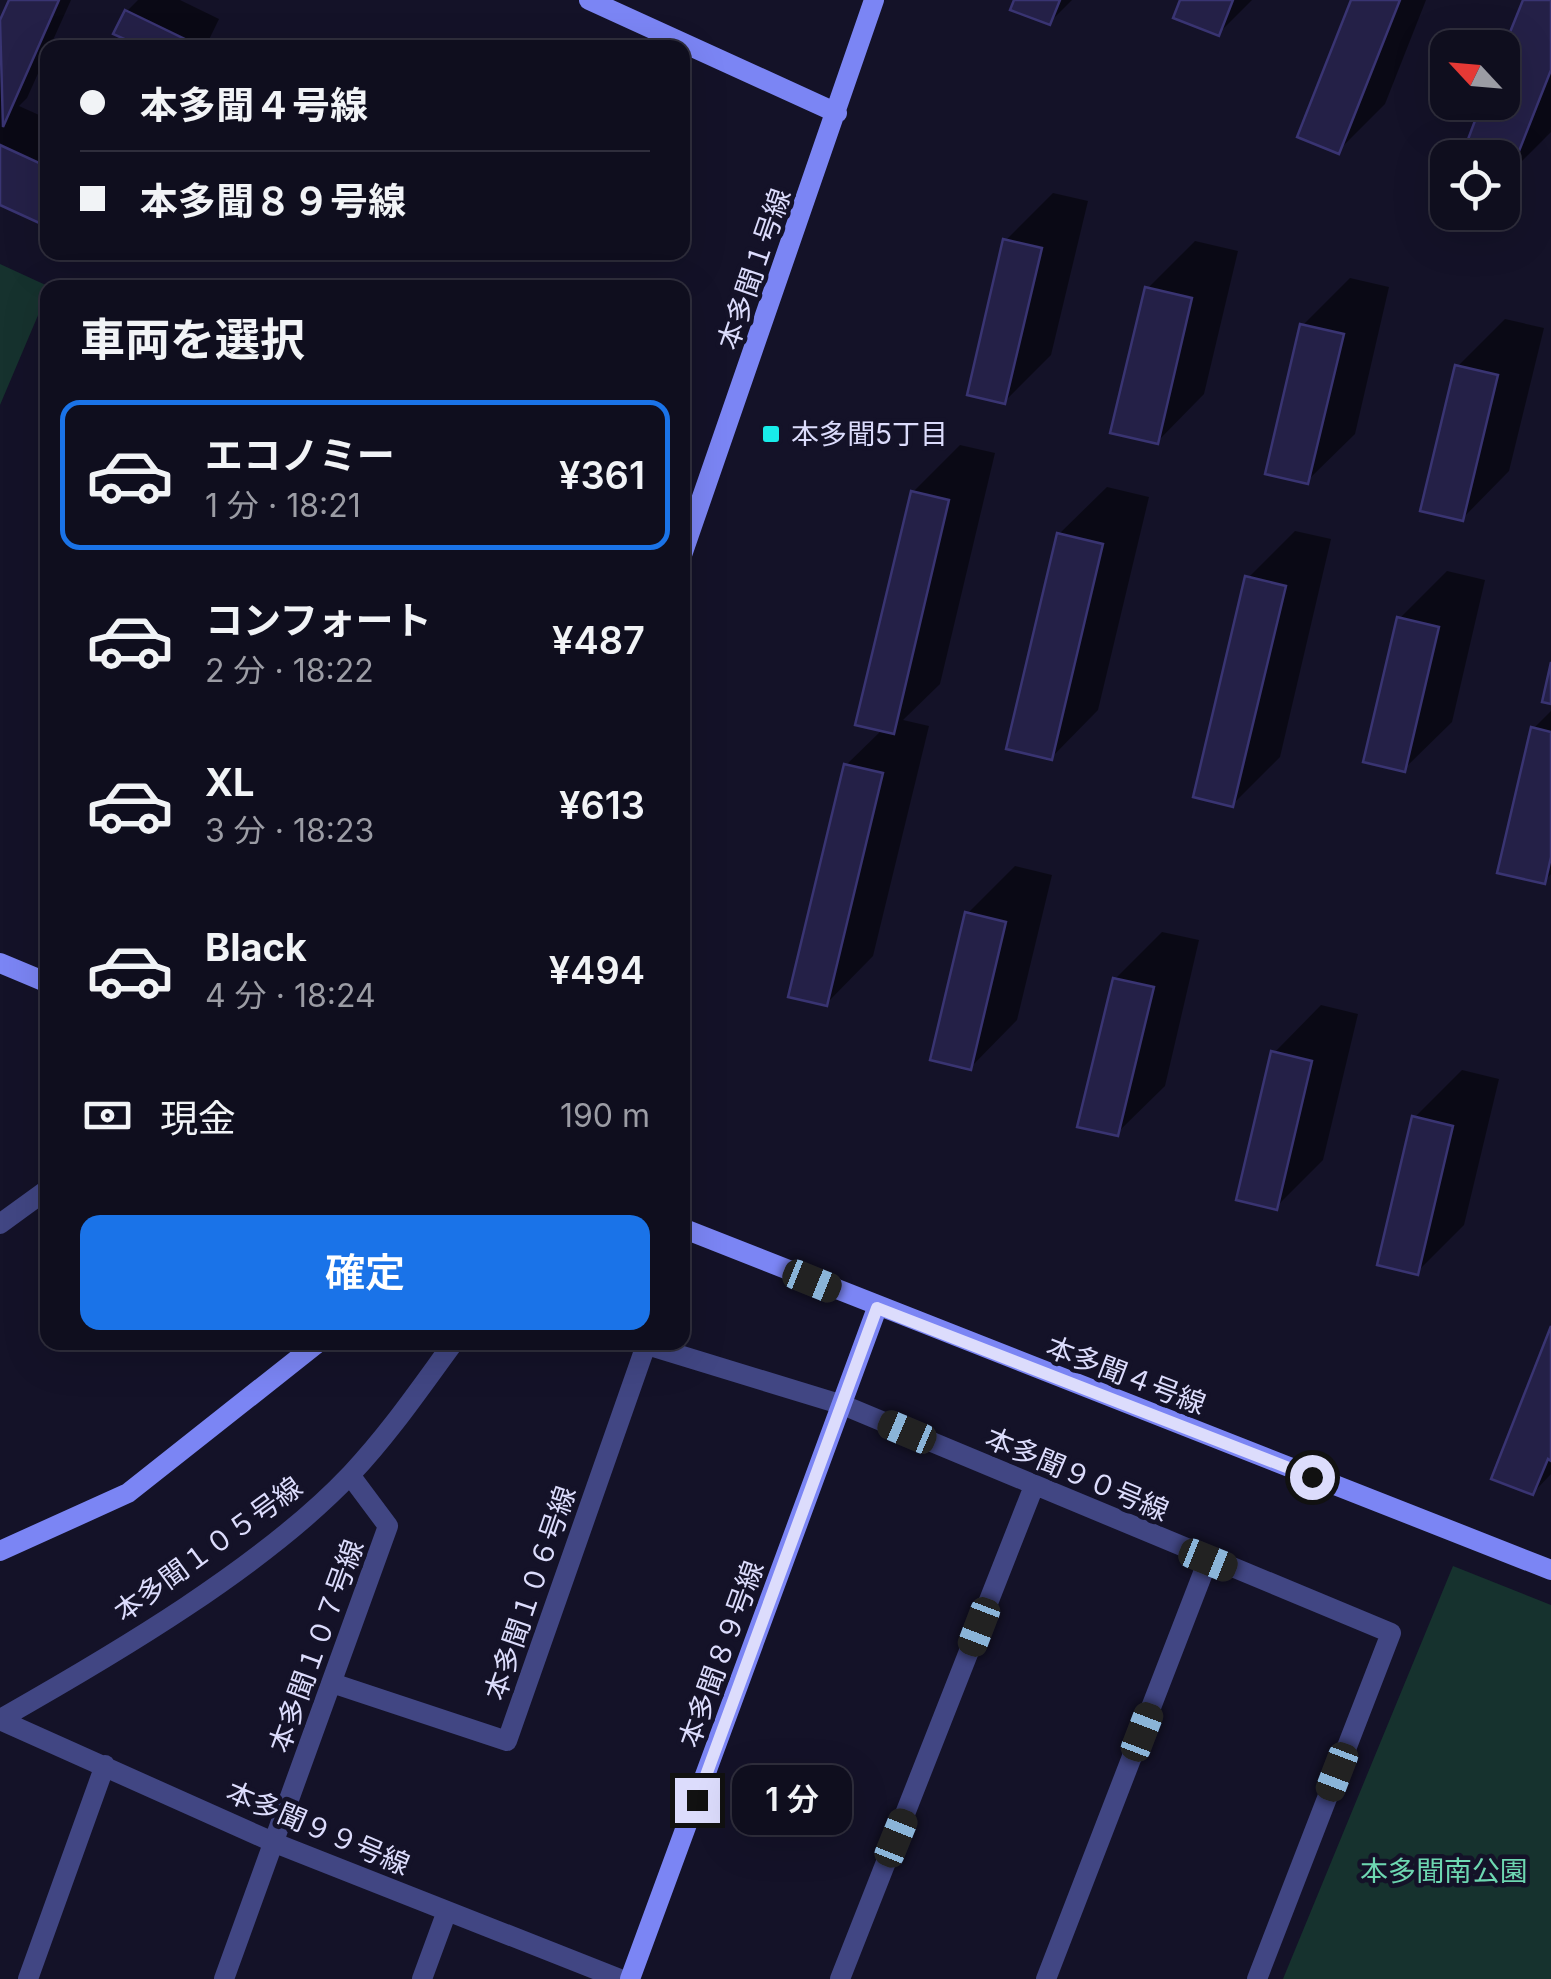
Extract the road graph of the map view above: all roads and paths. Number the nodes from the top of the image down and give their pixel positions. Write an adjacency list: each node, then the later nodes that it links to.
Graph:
1 (589, 0): 3 (street)
2 (874, 0): 5 (street, 本多聞１号線)
3 (678, 40)
4 (690, 46): 5 (street)
5 (837, 112): 6 (street, 本多聞１号線)
6 (690, 532)
7 (0, 964): 8 (street)
8 (40, 980)
9 (40, 1196): 10 (street)
10 (0, 1224)
11 (690, 1231): 12 (street, 本多聞４号線)
12 (877, 1308): 17 (street, 本多聞８９号線); 22 (street, 本多聞４号線)
13 (309, 1350): 20 (street)
14 (448, 1350): 18 (street, 本多聞１０５号線)
15 (640, 1350): 23 (street, 本多聞１０６号線)
16 (662, 1350): 17 (street)
17 (843, 1404): 19 (street, 本多聞９０号線); 33 (street, 本多聞８９号線)
18 (350, 1475): 23 (street, 本多聞１０７号線); 24 (street, 本多聞１０５号線)
19 (1034, 1486): 21 (street, 本多聞９０号線); 34 (street)
20 (0, 1551)
21 (1208, 1560): 28 (street); 35 (street, 本多聞９０号線)
22 (1551, 1570)
23 (332, 1683): 26 (street, 本多聞１０７号線)
24 (1, 1719): 25 (street, 本多聞９９号線)
25 (105, 1765): 26 (street, 本多聞９９号線); 29 (street)
26 (275, 1844): 27 (street, 本多聞９９号線); 30 (street, 本多聞１０７号線)
27 (447, 1911): 31 (street); 32 (street, 本多聞９９号線)
28 (1053, 1977)
29 (28, 1979)
30 (224, 1979)
31 (422, 1979)
32 (620, 1979)
33 (630, 1979)
34 (840, 1979)
35 (1257, 1979)

